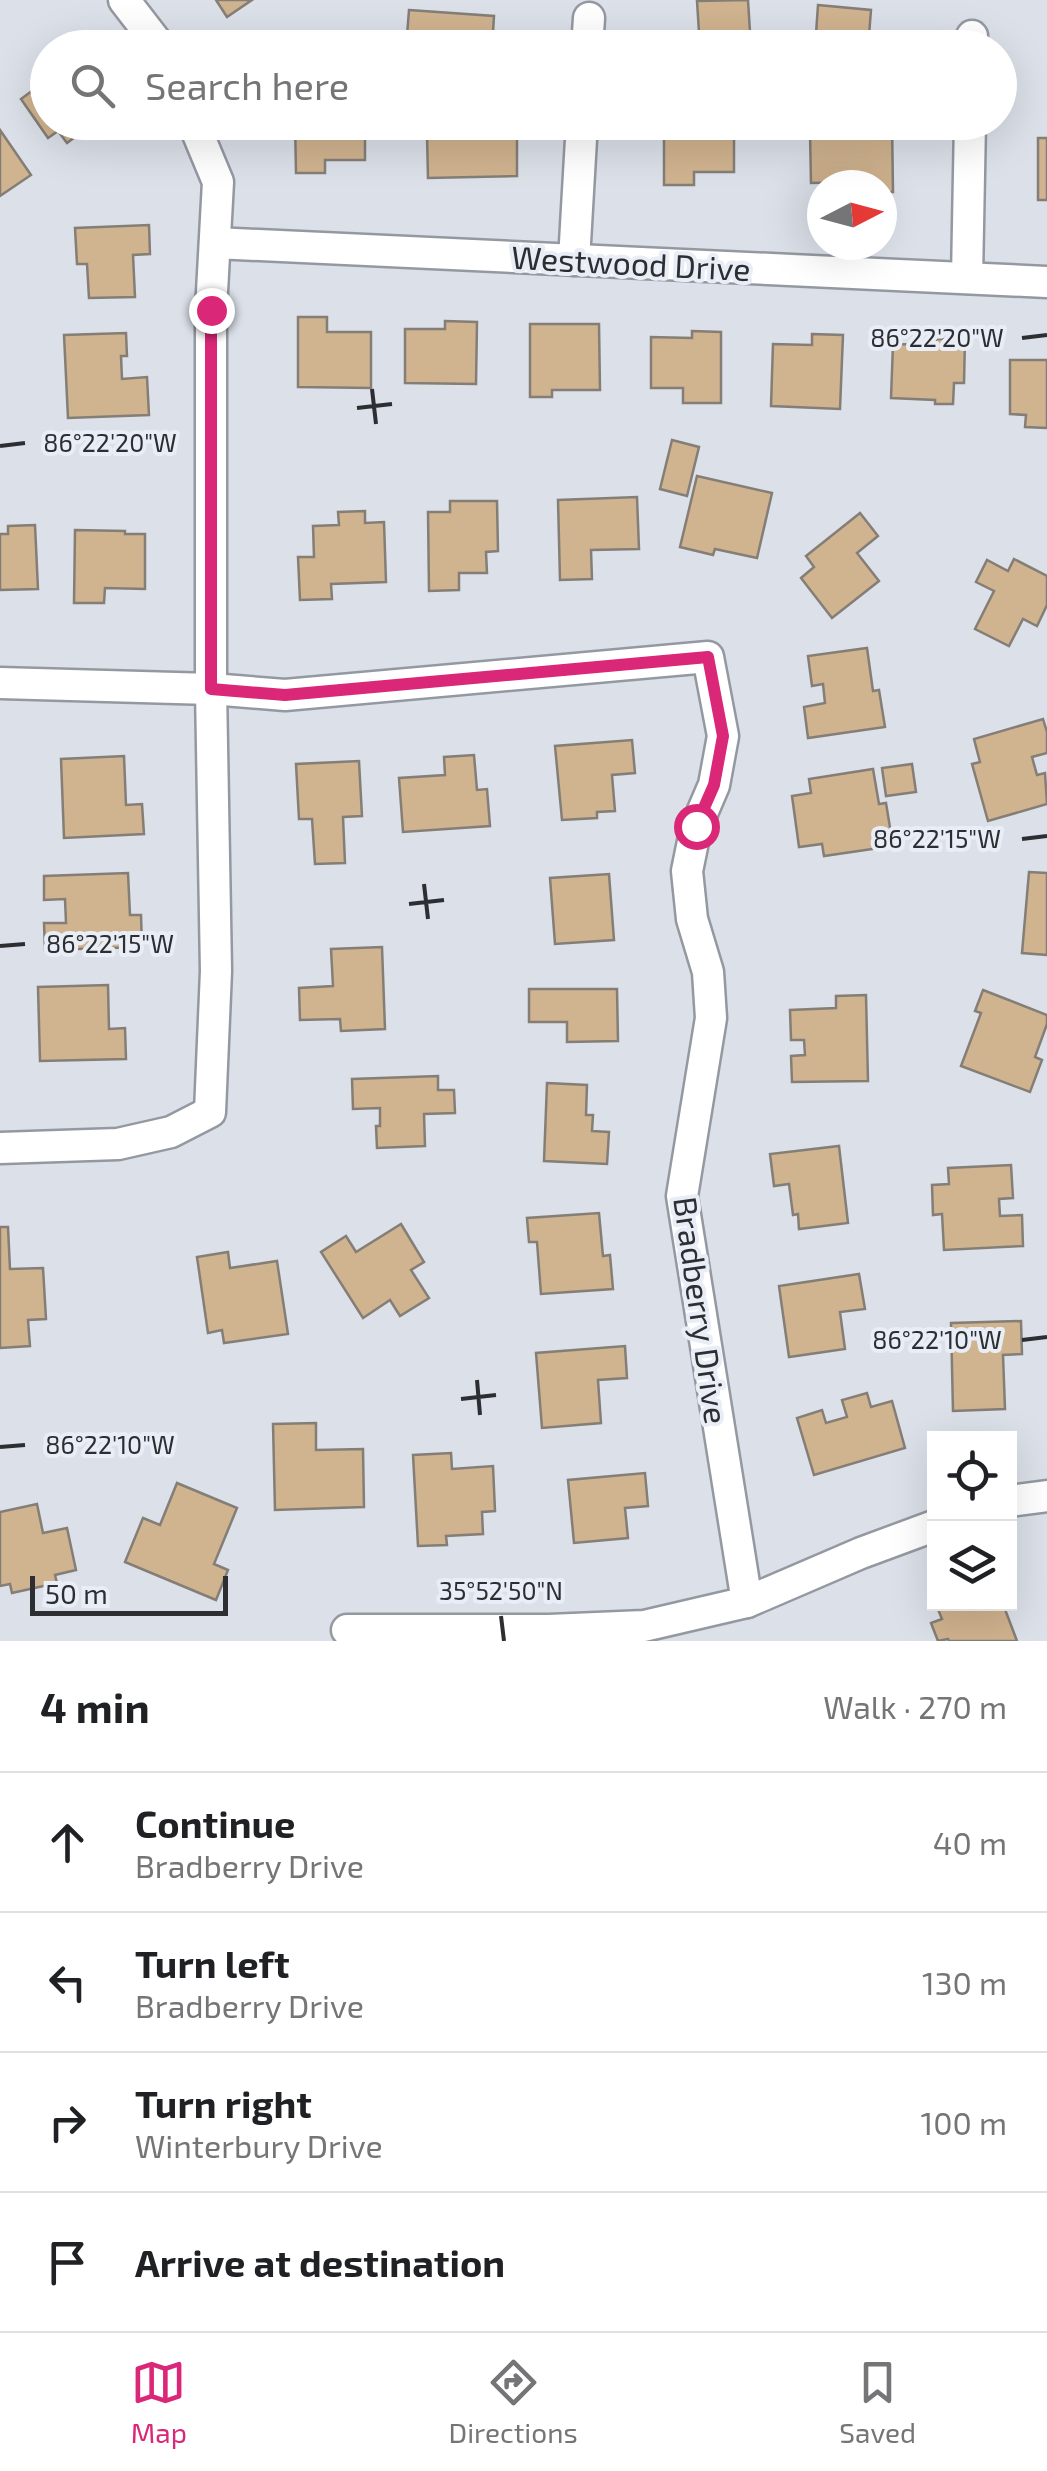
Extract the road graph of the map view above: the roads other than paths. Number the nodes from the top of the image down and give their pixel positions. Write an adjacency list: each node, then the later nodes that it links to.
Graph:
1 (124, 0): 2 (street)
2 (148, 30)
3 (200, 140): 6 (street)
4 (581, 140): 7 (street)
5 (970, 140): 8 (street)
6 (214, 243): 7 (street, Westwood Drive); 11 (street)
7 (574, 260): 8 (street, Westwood Drive)
8 (967, 278): 9 (street, Westwood Drive)
9 (1047, 282)
10 (0, 683): 11 (street, Bradberry Drive)
11 (211, 689): 12 (street); 16 (street, Bradberry Drive)
12 (0, 1148)
13 (1047, 1496): 14 (street)
14 (1017, 1501)
15 (927, 1529): 16 (street)
16 (746, 1602): 17 (street)
17 (347, 1630)

